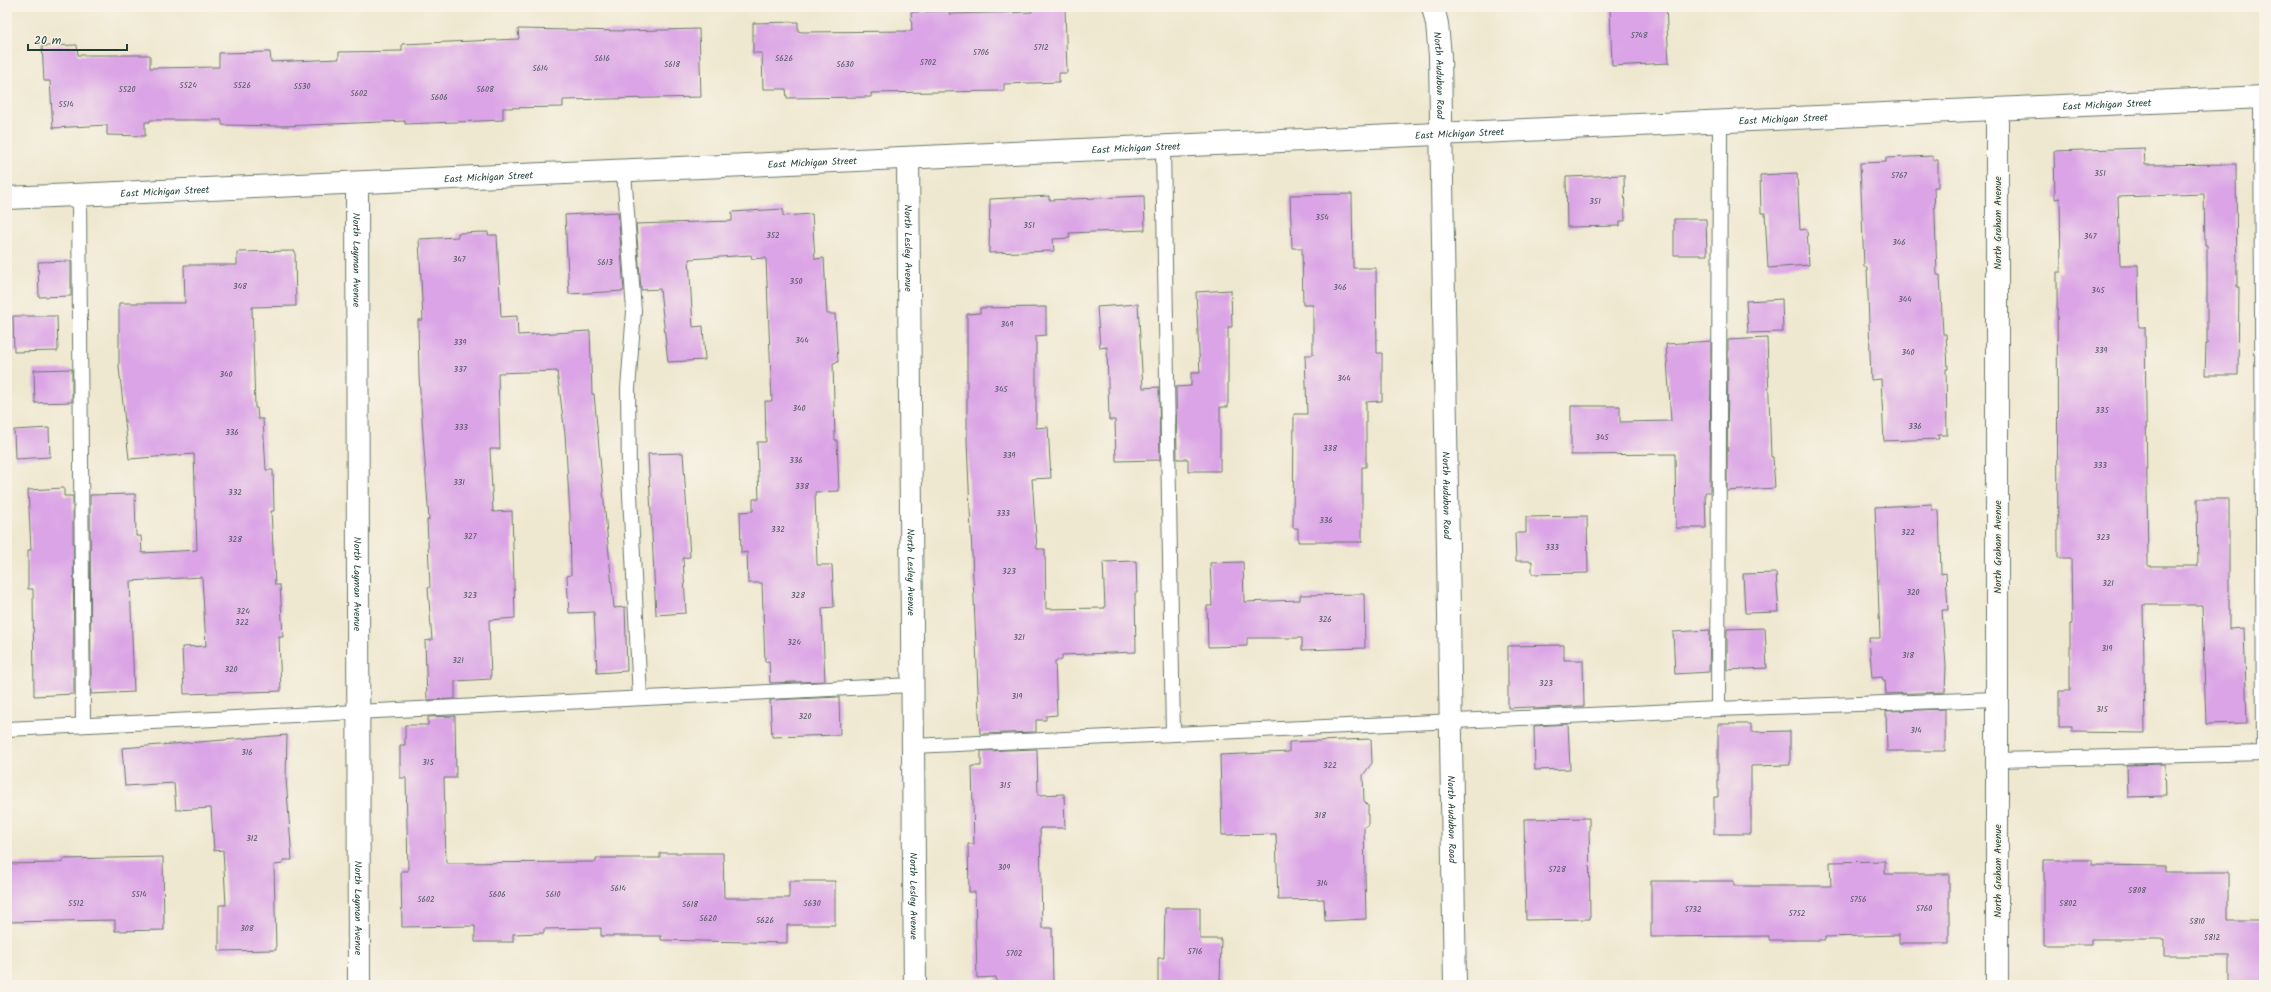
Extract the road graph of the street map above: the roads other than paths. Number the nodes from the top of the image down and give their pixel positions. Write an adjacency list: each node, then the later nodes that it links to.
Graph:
1 (1433, 7): 5 (street, North Audubon Road)
2 (2262, 97): 3 (street, East Michigan Street); 22 (lane)
3 (1997, 109): 4 (street, East Michigan Street); 14 (street, North Graham Avenue)
4 (1720, 121): 5 (street, East Michigan Street); 15 (lane)
5 (1441, 133): 6 (street, East Michigan Street); 17 (street, North Audubon Road)
6 (1163, 147): 7 (street, East Michigan Street); 20 (lane)
7 (908, 159): 8 (street, East Michigan Street); 12 (street, North Lesley Avenue)
8 (624, 172): 9 (street, East Michigan Street); 13 (lane)
9 (357, 183): 10 (street, East Michigan Street); 16 (street, North Layman Avenue)
10 (79, 195): 11 (street, East Michigan Street); 18 (lane)
11 (7, 198)
12 (912, 685): 13 (lane); 21 (street, North Lesley Avenue)
13 (640, 698): 16 (lane)
14 (1997, 699): 15 (lane); 23 (street, North Graham Avenue)
15 (1718, 709): 17 (lane)
16 (358, 712): 18 (lane); 24 (street, North Layman Avenue)
17 (1450, 722): 20 (lane); 26 (street, North Audubon Road)
18 (83, 725): 19 (lane)
19 (7, 729)
20 (1173, 734): 21 (lane)
21 (913, 746): 25 (street, North Lesley Avenue)
22 (2264, 753): 23 (lane)
23 (1997, 760): 27 (street, North Graham Avenue)
24 (359, 985)
25 (915, 985)
26 (1455, 985)
27 (1997, 985)

